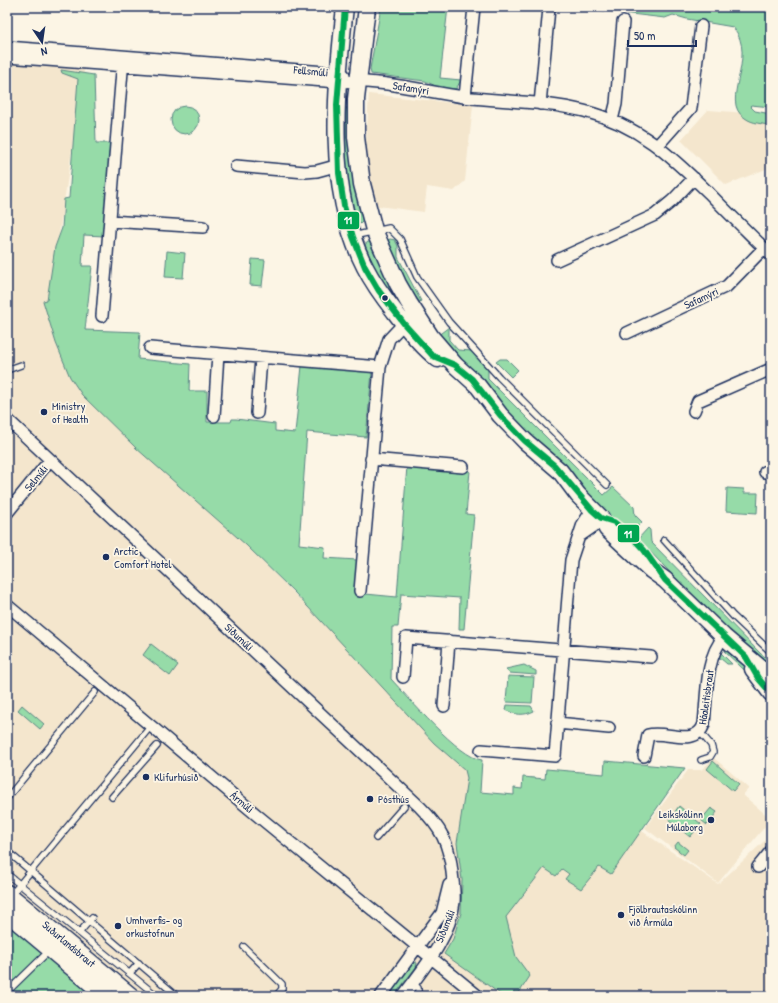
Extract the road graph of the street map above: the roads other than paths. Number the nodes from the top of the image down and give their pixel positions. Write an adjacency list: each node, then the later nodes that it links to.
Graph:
1 (345, 7): 10 (street)
2 (367, 7): 11 (street)
3 (474, 7): 12 (street)
4 (549, 8): 13 (street)
5 (623, 22): 14 (street)
6 (701, 26): 15 (street)
7 (7, 47): 9 (street, Fellsmúli)
8 (7, 57): 9 (street, Fellsmúli)
9 (123, 61): 10 (street, Fellsmúli); 19 (street)
10 (338, 78): 11 (street, Fellsmúli); 16 (street)
11 (358, 80): 12 (street, Safamýri); 21 (street)
12 (464, 97): 13 (street, Safamýri)
13 (540, 104): 14 (street, Safamýri)
14 (612, 120): 15 (street, Safamýri)
15 (658, 146): 18 (street, Safamýri)
16 (339, 165): 17 (street); 22 (street)
17 (236, 166)
18 (694, 178): 23 (street, Safamýri); 24 (street)
19 (110, 221): 20 (street); 25 (street)
20 (203, 227)
21 (374, 230): 22 (lane); 26 (street); 42 (lane)
22 (353, 236): 26 (street)
23 (768, 252): 27 (street, Safamýri)
24 (557, 260)
25 (102, 316)
26 (409, 318): 32 (street); 44 (street)
27 (627, 333)
28 (150, 348): 29 (street)
29 (218, 354): 30 (street); 37 (street)
30 (261, 358): 32 (street); 36 (street)
31 (21, 365): 34 (lane)
32 (380, 367): 39 (street)
33 (771, 369): 35 (street)
34 (7, 370)
35 (694, 411)
36 (257, 413)
37 (214, 416)
38 (7, 419): 40 (street, Síðumúli)
39 (371, 459): 41 (street); 46 (street)
40 (50, 460): 43 (street, Selmúli); 74 (street, Síðumúli)
41 (463, 468)
42 (607, 485)
43 (7, 513)
44 (596, 514): 48 (street); 50 (street)
45 (664, 540): 51 (lane)
46 (360, 591)
47 (7, 605): 60 (street, Ármúli)
48 (724, 637): 53 (street); 62 (street, Háaleitisbraut)
49 (449, 641): 50 (street); 54 (street); 58 (street)
50 (563, 650): 52 (street); 59 (street)
51 (771, 652)
52 (652, 657)
53 (746, 657): 55 (street); 57 (street)
54 (403, 677)
55 (771, 677)
56 (95, 692): 68 (lane)
57 (771, 693)
58 (444, 706)
59 (558, 724): 61 (street); 64 (street)
60 (151, 726): 75 (lane); 82 (street, Ármúli)
61 (609, 728)
62 (700, 732): 65 (street, Háaleitisbraut); 66 (lane)
63 (157, 746): 67 (lane)
64 (481, 750)
65 (644, 756)
66 (701, 760)
67 (112, 797)
68 (7, 798)
69 (404, 806): 70 (lane)
70 (376, 838)
71 (7, 851): 75 (lane)
72 (771, 851): 73 (street)
73 (758, 867)
74 (452, 868): 82 (street, Síðumúli); 84 (street, Síðumúli)
75 (31, 872): 77 (lane); 79 (lane)
76 (7, 874): 77 (lane)
77 (11, 893): 80 (lane); 90 (street, Suðurlandsbraut)
78 (7, 913): 83 (street, Suðurlandsbraut)
79 (90, 919): 80 (lane); 85 (lane)
80 (79, 933): 86 (lane)
81 (244, 947): 93 (lane)
82 (418, 947): 84 (street, Ármúli); 94 (street, Síðumúli)
83 (50, 950): 88 (lane, Suðurlandsbraut); 89 (street, Suðurlandsbraut)
84 (432, 958): 87 (street, Síðumúli); 97 (street, Ármúli)
85 (139, 963): 86 (lane); 92 (lane)
86 (130, 973): 91 (lane)
87 (415, 986): 95 (street, Síðumúli); 96 (lane)
88 (7, 992)
89 (106, 996)
90 (131, 996)
91 (157, 996)
92 (178, 996)
93 (276, 996)
94 (381, 996)
95 (403, 996)
96 (418, 996)
97 (478, 996)

